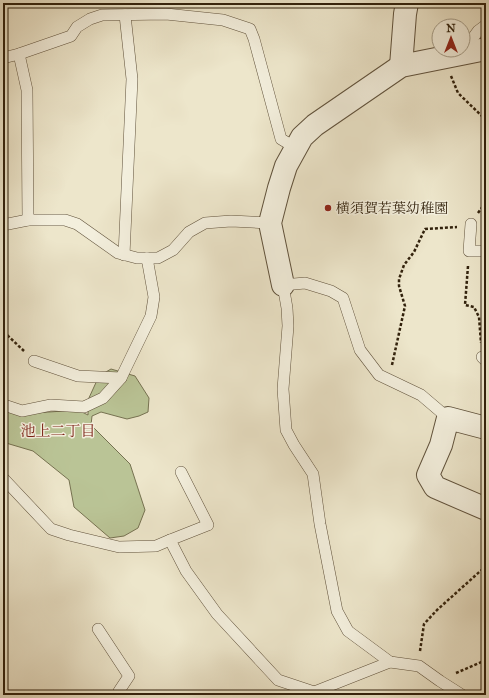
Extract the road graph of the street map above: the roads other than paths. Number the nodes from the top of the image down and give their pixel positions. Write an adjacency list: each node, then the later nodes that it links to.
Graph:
1 (163, 3): 3 (lane)
2 (403, 7): 12 (street)
3 (166, 14): 4 (lane); 13 (lane)
4 (125, 15): 9 (lane); 19 (lane)
5 (486, 25): 6 (lane)
6 (471, 38)
7 (486, 49): 8 (street)
8 (471, 52)
9 (19, 54): 10 (lane); 14 (lane)
10 (3, 58)
11 (439, 58): 12 (street)
12 (400, 66): 13 (street)
13 (296, 148): 15 (street)
14 (28, 220): 17 (lane); 19 (lane)
15 (270, 223): 20 (lane); 21 (street)
16 (471, 224): 18 (lane)
17 (3, 225)
18 (486, 250)
19 (124, 255): 20 (lane)
20 (147, 258): 23 (lane)
21 (283, 285): 25 (lane); 32 (lane)
22 (34, 361): 23 (lane)
23 (121, 378): 24 (lane)
24 (7, 406)
25 (448, 418): 26 (street); 29 (street)
26 (486, 428)
27 (181, 472): 30 (lane)
28 (3, 478): 30 (lane)
29 (486, 509)
30 (170, 540): 33 (lane)
31 (98, 629): 34 (lane)
32 (390, 662): 33 (lane); 35 (lane)
33 (314, 693)
34 (118, 695)
35 (462, 695)

